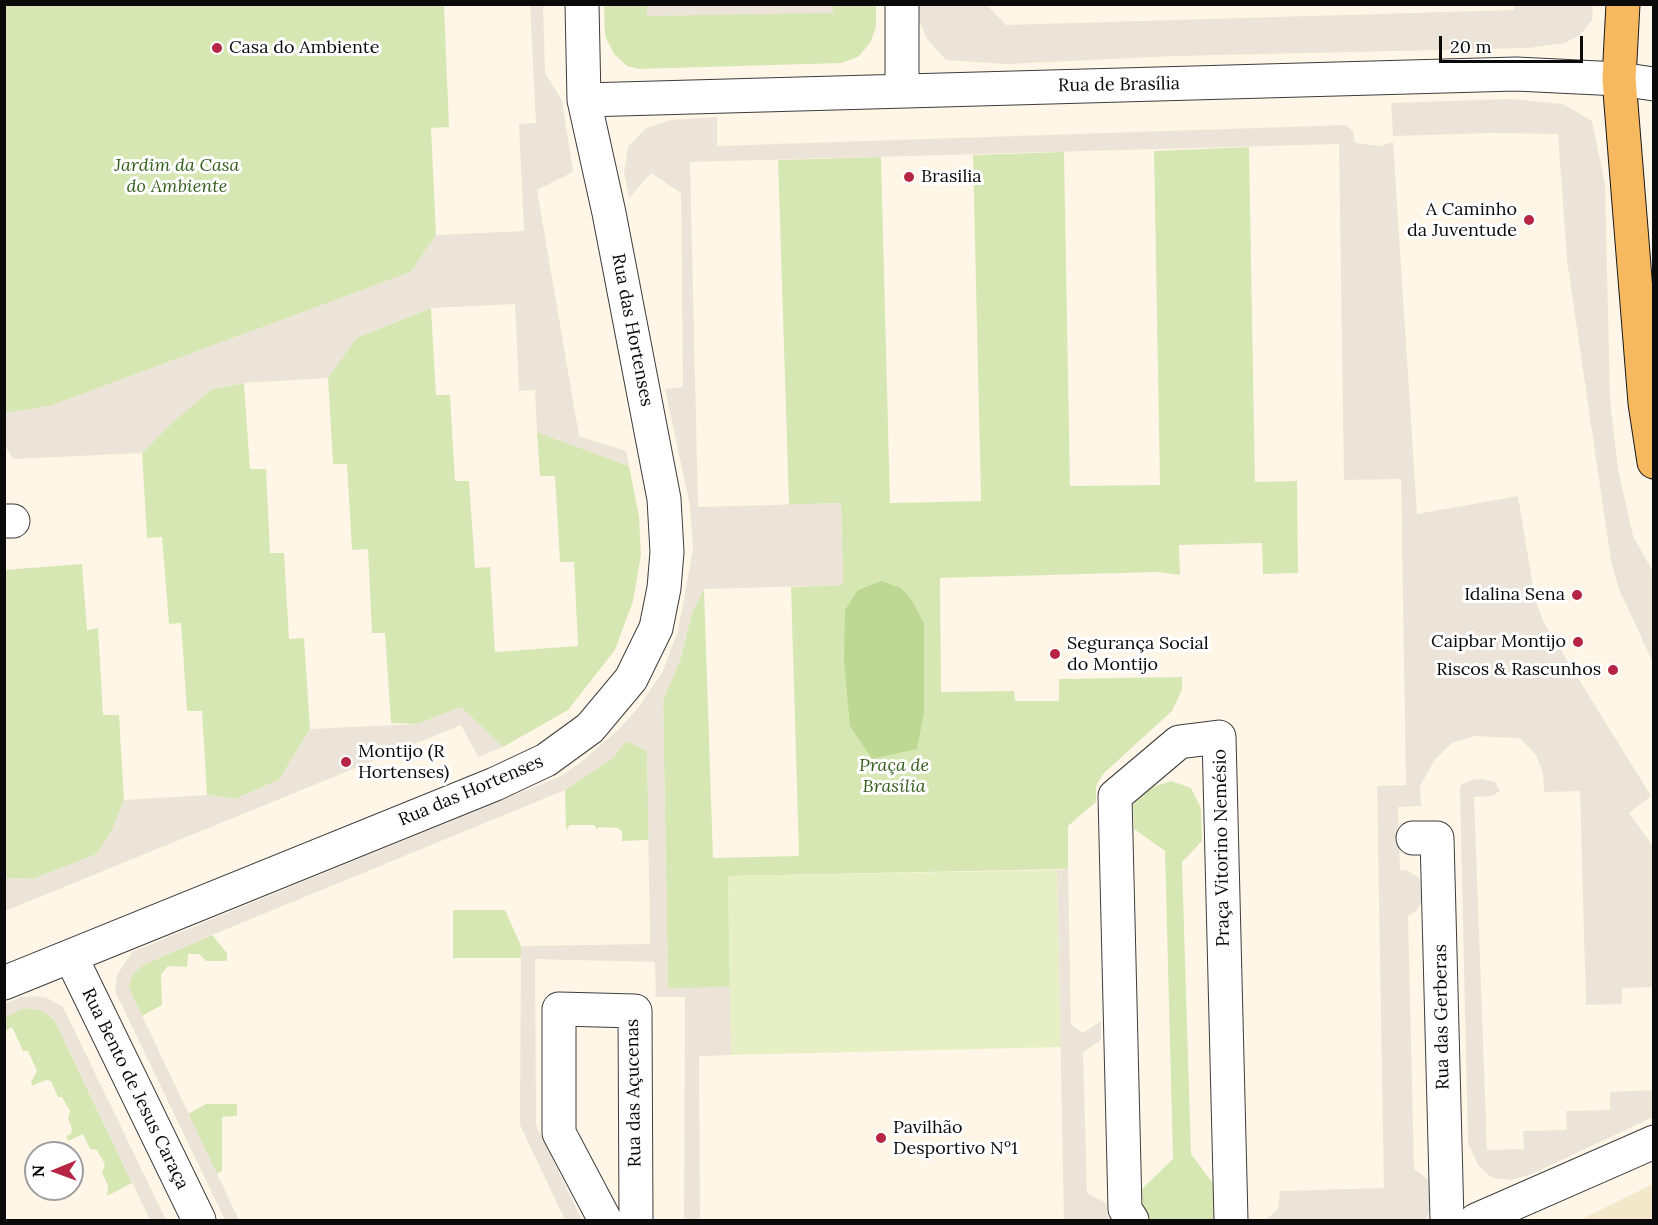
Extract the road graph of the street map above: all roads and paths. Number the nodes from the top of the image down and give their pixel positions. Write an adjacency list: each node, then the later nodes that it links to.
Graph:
1 (582, 4): 7 (street)
2 (902, 4): 6 (street)
3 (1623, 4): 4 (main road)
4 (1619, 79): 5 (street, Rua de Brasília); 6 (street, Rua de Brasília); 8 (main road)
5 (1653, 84)
6 (902, 90): 7 (street, Rua de Brasília)
7 (584, 100): 10 (street, Rua das Hortenses)
8 (1653, 462)
9 (1413, 838): 18 (street, Rua das Gerberas)
10 (71, 957): 11 (street, Rua das Hortenses); 13 (street, Rua Bento de Jesus Caraça)
11 (4, 983)
12 (1653, 1142): 19 (street)
13 (198, 1221)
14 (606, 1221): 15 (street, Rua das Açucenas)
15 (636, 1221)
16 (1132, 1221): 17 (street, Praça Vitorino Nemésio)
17 (1231, 1221)
18 (1447, 1221)
19 (1476, 1221)

